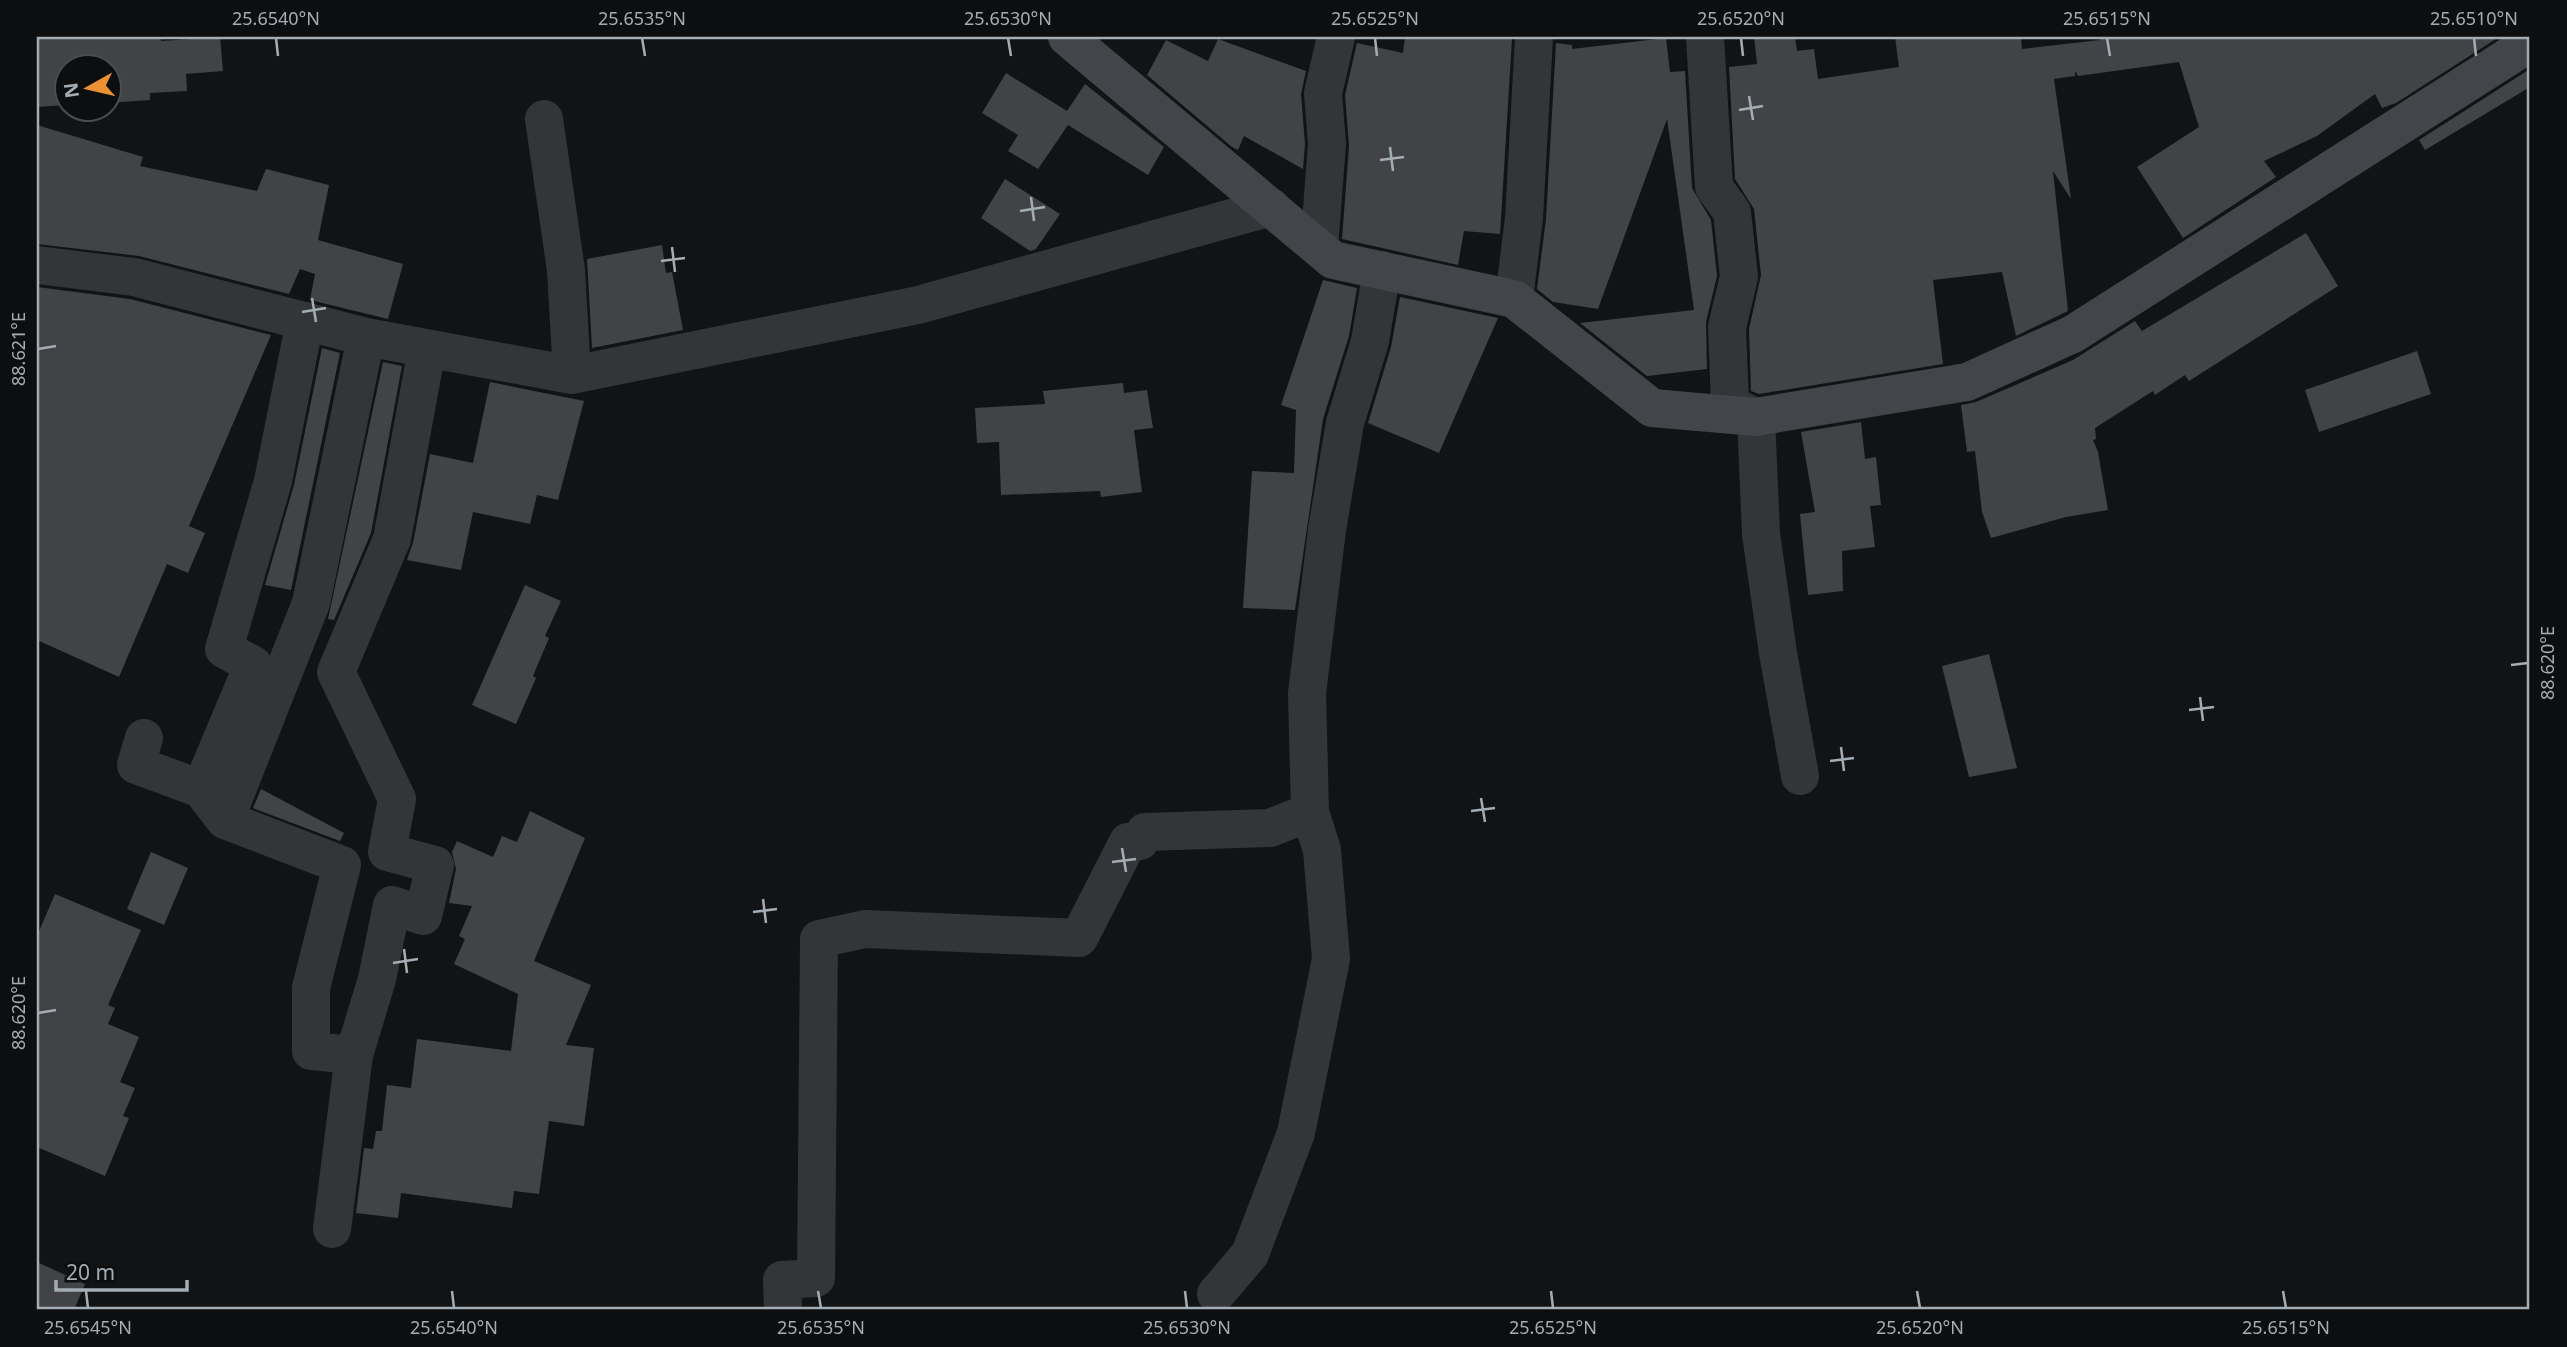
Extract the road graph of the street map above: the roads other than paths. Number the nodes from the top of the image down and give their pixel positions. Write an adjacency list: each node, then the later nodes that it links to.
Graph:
1 (1067, 37): 7 (street)
2 (1336, 37): 8 (street)
3 (1534, 37): 11 (street)
4 (1705, 37): 16 (street)
5 (2530, 43): 16 (street)
6 (544, 119): 15 (street)
7 (1271, 207): 8 (street); 15 (street)
8 (1319, 248): 10 (street)
9 (37, 265): 12 (street)
10 (1382, 270): 11 (street); 20 (street)
11 (1514, 299): 16 (street)
12 (305, 321): 13 (street); 19 (street)
13 (366, 337): 14 (street); 21 (street)
14 (427, 349): 15 (street); 22 (street)
15 (572, 375)
16 (1756, 418): 18 (street)
17 (144, 738): 19 (street)
18 (1800, 776)
19 (201, 789): 21 (street)
20 (1310, 812): 24 (street); 25 (street)
21 (225, 820): 22 (street)
22 (354, 1055): 23 (street)
23 (332, 1228)
24 (1216, 1294)
25 (783, 1310)

